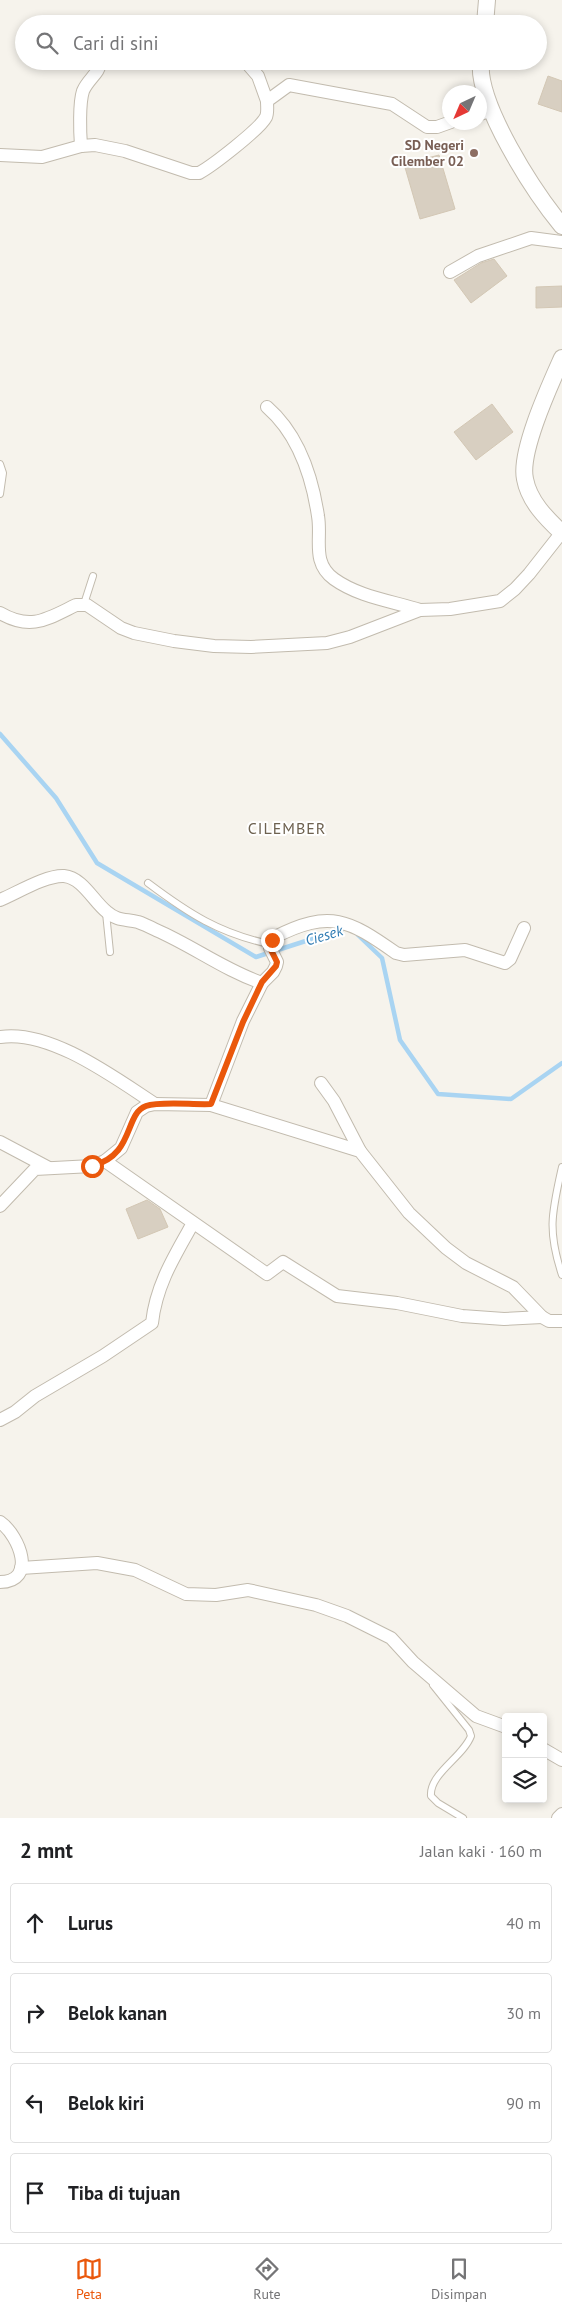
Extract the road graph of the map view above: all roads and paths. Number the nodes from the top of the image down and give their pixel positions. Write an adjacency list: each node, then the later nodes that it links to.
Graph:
1 (487, 0): 2 (street)
2 (486, 15)
3 (99, 70): 10 (street)
4 (253, 70): 7 (street)
5 (482, 70): 6 (street)
6 (483, 85)
7 (267, 101): 9 (street); 10 (street)
8 (487, 114): 12 (street)
9 (442, 125)
10 (81, 146): 11 (street)
11 (0, 155)
12 (562, 226)
13 (562, 242): 14 (street)
14 (450, 272)
15 (562, 358): 19 (street)
16 (267, 407): 22 (street)
17 (0, 464): 18 (lane)
18 (0, 494)
19 (562, 533): 22 (street)
20 (93, 576): 21 (lane)
21 (84, 604): 22 (street); 23 (street)
22 (420, 610)
23 (0, 613)
24 (148, 883): 28 (lane)
25 (0, 900): 26 (street)
26 (106, 912): 29 (lane); 30 (street)
27 (524, 928): 28 (street)
28 (270, 946): 30 (street)
29 (110, 952)
30 (262, 982): 34 (street)
31 (0, 1037): 33 (street)
32 (321, 1083): 36 (street)
33 (155, 1104): 34 (street); 37 (street)
34 (211, 1104): 36 (street)
35 (0, 1142): 39 (street)
36 (360, 1151): 43 (street)
37 (104, 1161): 39 (street); 41 (street)
38 (562, 1167): 42 (lane)
39 (49, 1168): 40 (street)
40 (0, 1206)
41 (193, 1223): 43 (street); 45 (street)
42 (562, 1275)
43 (542, 1317): 44 (street)
44 (562, 1321)
45 (0, 1420)
46 (0, 1522): 47 (street)
47 (21, 1568): 48 (street); 49 (street)
48 (0, 1582)
49 (423, 1672): 50 (street); 54 (lane)
50 (502, 1726)
51 (547, 1751): 52 (street)
52 (562, 1760)
53 (562, 1814): 55 (street)
54 (463, 1818)
55 (558, 1818)

